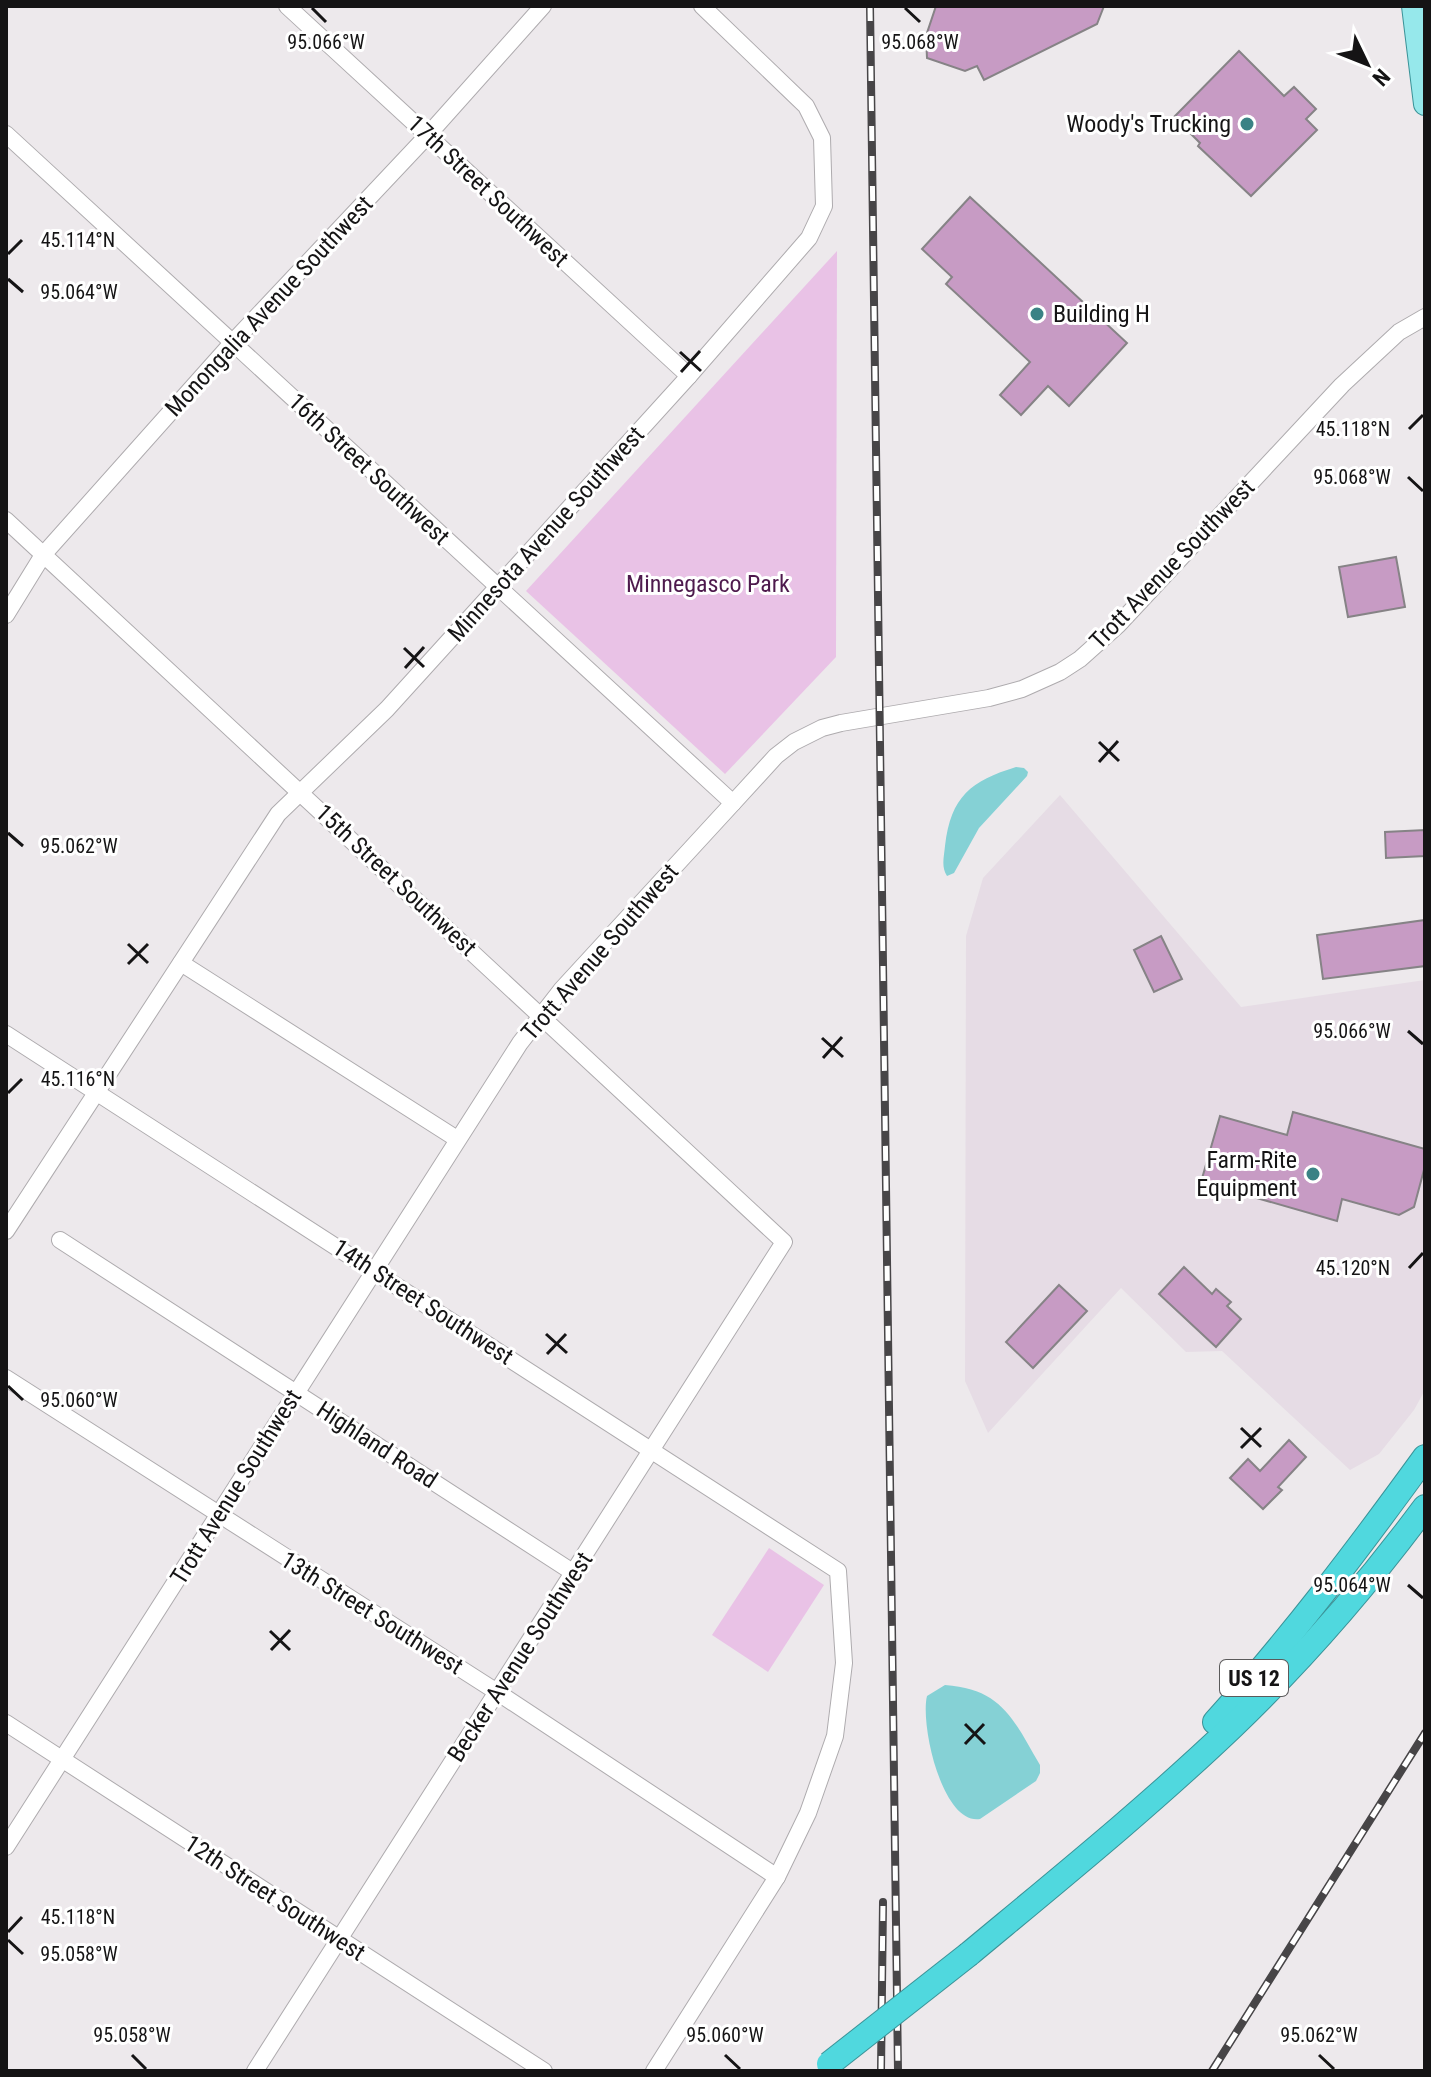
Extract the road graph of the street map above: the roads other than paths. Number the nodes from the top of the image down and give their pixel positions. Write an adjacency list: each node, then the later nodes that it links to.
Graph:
1 (287, 6): 7 (street, 17th Street Southwest)
2 (543, 6): 7 (street, Monongalia Avenue Southwest)
3 (702, 6): 10 (street, Minnesota Avenue Southwest)
4 (1413, 6): 5 (main road)
5 (1425, 104)
6 (6, 134): 9 (street, 16th Street Southwest)
7 (427, 136): 9 (street, Monongalia Avenue Southwest); 10 (street, 17th Street Southwest)
8 (1425, 317): 16 (street, Trott Avenue Southwest)
9 (232, 343): 12 (street, Monongalia Avenue Southwest); 13 (street, 16th Street Southwest)
10 (689, 376): 13 (street, Minnesota Avenue Southwest)
11 (6, 520): 12 (street, 15th Street Southwest)
12 (43, 555): 14 (street, Monongalia Avenue Southwest); 15 (street, 15th Street Southwest)
13 (499, 588): 15 (street, Minnesota Avenue Southwest); 16 (street, 16th Street Southwest)
14 (6, 615)
15 (299, 790): 17 (street, Minnesota Avenue Southwest); 18 (street, 15th Street Southwest)
16 (733, 803): 18 (street, Trott Avenue Southwest)
17 (181, 963): 20 (street, Minnesota Avenue Southwest); 21 (street)
18 (542, 1015): 21 (street, Trott Avenue Southwest); 24 (street, 15th Street Southwest)
19 (6, 1034): 20 (street, 14th Street Southwest)
20 (96, 1092): 22 (street, Minnesota Avenue Southwest); 25 (street, 14th Street Southwest)
21 (457, 1139): 25 (street, Trott Avenue Southwest)
22 (6, 1231)
23 (60, 1240): 27 (street, Highland Road)
24 (784, 1242): 28 (street, Becker Avenue Southwest)
25 (374, 1270): 27 (street, Trott Avenue Southwest); 28 (street, 14th Street Southwest)
26 (6, 1378): 31 (street, 13th Street Southwest)
27 (296, 1392): 31 (street, Trott Avenue Southwest); 32 (street, Highland Road)
28 (651, 1450): 32 (street, Becker Avenue Southwest); 38 (street, 14th Street Southwest)
29 (1425, 1457): 36 (highway, US 12 / US 12)
30 (1425, 1507): 36 (highway, US 12 / US 12)
31 (218, 1515): 33 (street, 13th Street Southwest); 35 (street, Trott Avenue Southwest)
32 (574, 1573): 33 (street, Becker Avenue Southwest)
33 (497, 1692): 38 (street, 13th Street Southwest); 39 (street, Becker Avenue Southwest)
34 (6, 1723): 35 (street, 12th Street Southwest)
35 (63, 1760): 37 (street, Trott Avenue Southwest); 39 (street, 12th Street Southwest)
36 (1110, 1835): 40 (highway, US 12 / US 12, bridge)
37 (6, 1847)
38 (777, 1877): 43 (street)
39 (340, 1940): 41 (street, Becker Avenue Southwest); 42 (street, 12th Street Southwest)
40 (824, 2067)
41 (255, 2071)
42 (544, 2071)
43 (654, 2071)

